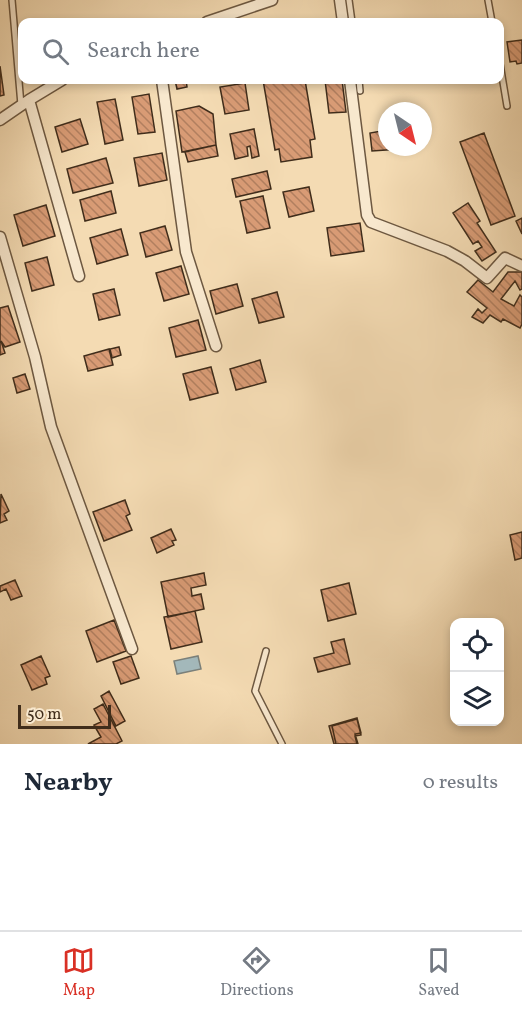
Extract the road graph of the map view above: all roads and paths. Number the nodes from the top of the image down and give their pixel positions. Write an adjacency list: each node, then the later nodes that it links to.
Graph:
1 (12, 0): 10 (lane)
2 (272, 0): 6 (street)
3 (340, 0): 7 (street)
4 (349, 0): 8 (lane)
5 (488, 0): 9 (lane)
6 (219, 18)
7 (342, 18)
8 (351, 18)
9 (491, 18)
10 (18, 47)
11 (23, 84): 18 (lane)
12 (55, 84): 18 (street)
13 (163, 84): 24 (street)
14 (351, 84): 22 (street)
15 (359, 84): 17 (lane)
16 (503, 84): 19 (lane)
17 (360, 91)
18 (25, 102): 20 (street); 23 (street)
19 (507, 106)
20 (0, 120)
21 (0, 237): 25 (street)
22 (522, 266)
23 (79, 276)
24 (216, 346)
25 (132, 649)
26 (266, 651): 27 (lane)
27 (282, 744)

